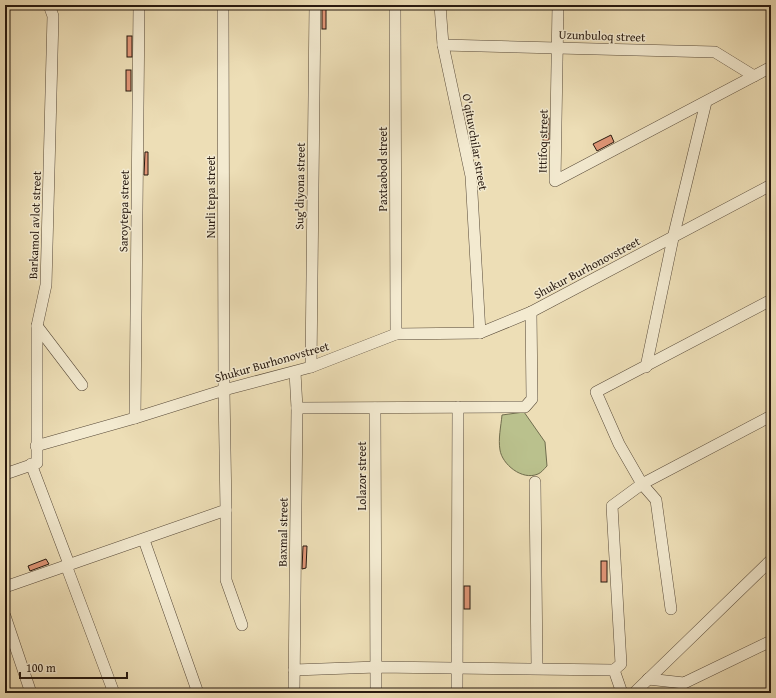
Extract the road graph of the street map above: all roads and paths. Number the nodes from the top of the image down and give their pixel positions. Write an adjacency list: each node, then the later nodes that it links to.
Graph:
1 (49, 5): 17 (street, Barkamol avlot street)
2 (139, 5): 29 (street, Saroytepa street)
3 (223, 5): 24 (street, Nurli tepa street)
4 (315, 5): 20 (street, Sug'diyona street)
5 (395, 5): 19 (street, Paxtaobod street)
6 (440, 5): 8 (street, O'qituvchilar street)
7 (558, 5): 9 (street, Ittifoq street)
8 (443, 45): 9 (street, Uzunbuloq street); 18 (street, O'qituvchilar street)
9 (557, 48): 11 (street, Uzunbuloq street); 12 (street, Ittifoq street)
10 (771, 67): 11 (street)
11 (754, 76): 12 (street)
12 (706, 102): 14 (street)
13 (771, 185): 14 (street, Shukur Burhonovstreet)
14 (673, 238): 16 (street, Shukur Burhonovstreet); 21 (street)
15 (771, 300): 21 (street)
16 (531, 312): 18 (street, Shukur Burhonovstreet); 25 (street)
17 (37, 326): 23 (street); 30 (street, Barkamol avlot street)
18 (480, 333): 19 (street, Shukur Burhonovstreet)
19 (396, 334): 20 (street, Shukur Burhonovstreet)
20 (311, 367): 22 (street, Shukur Burhonovstreet)
21 (646, 367): 34 (street)
22 (295, 372): 24 (street, Shukur Burhonovstreet); 26 (street, Baxmal street)
23 (82, 385)
24 (224, 390): 29 (street, Shukur Burhonovstreet); 35 (street, Nurli tepa street)
25 (458, 407): 27 (street); 46 (street)
26 (297, 408): 27 (street); 47 (street, Baxmal street)
27 (375, 408): 44 (street, Lolazor street)
28 (771, 416): 34 (street)
29 (135, 418): 30 (street, Shukur Burhonovstreet)
30 (36, 446): 31 (street, Barkamol avlot street)
31 (31, 464): 32 (street); 38 (street)
32 (5, 474)
33 (535, 482): 45 (street)
34 (642, 484): 40 (street); 48 (street)
35 (226, 510): 36 (street); 42 (street, Nurli tepa street)
36 (144, 540): 38 (street); 52 (street)
37 (771, 560): 49 (street)
38 (67, 564): 39 (street); 51 (street)
39 (5, 588)
40 (671, 610)
41 (5, 616): 50 (street)
42 (242, 625)
43 (771, 641): 49 (street)
44 (376, 667): 46 (street); 47 (street); 54 (street, Lolazor street)
45 (537, 668): 46 (street); 48 (street)
46 (457, 669): 55 (street)
47 (294, 670): 53 (street, Baxmal street)
48 (614, 670): 56 (street)
49 (648, 679): 57 (street)
50 (31, 693)
51 (114, 693)
52 (198, 693)
53 (294, 693)
54 (376, 693)
55 (457, 693)
56 (622, 693)
57 (634, 693)

